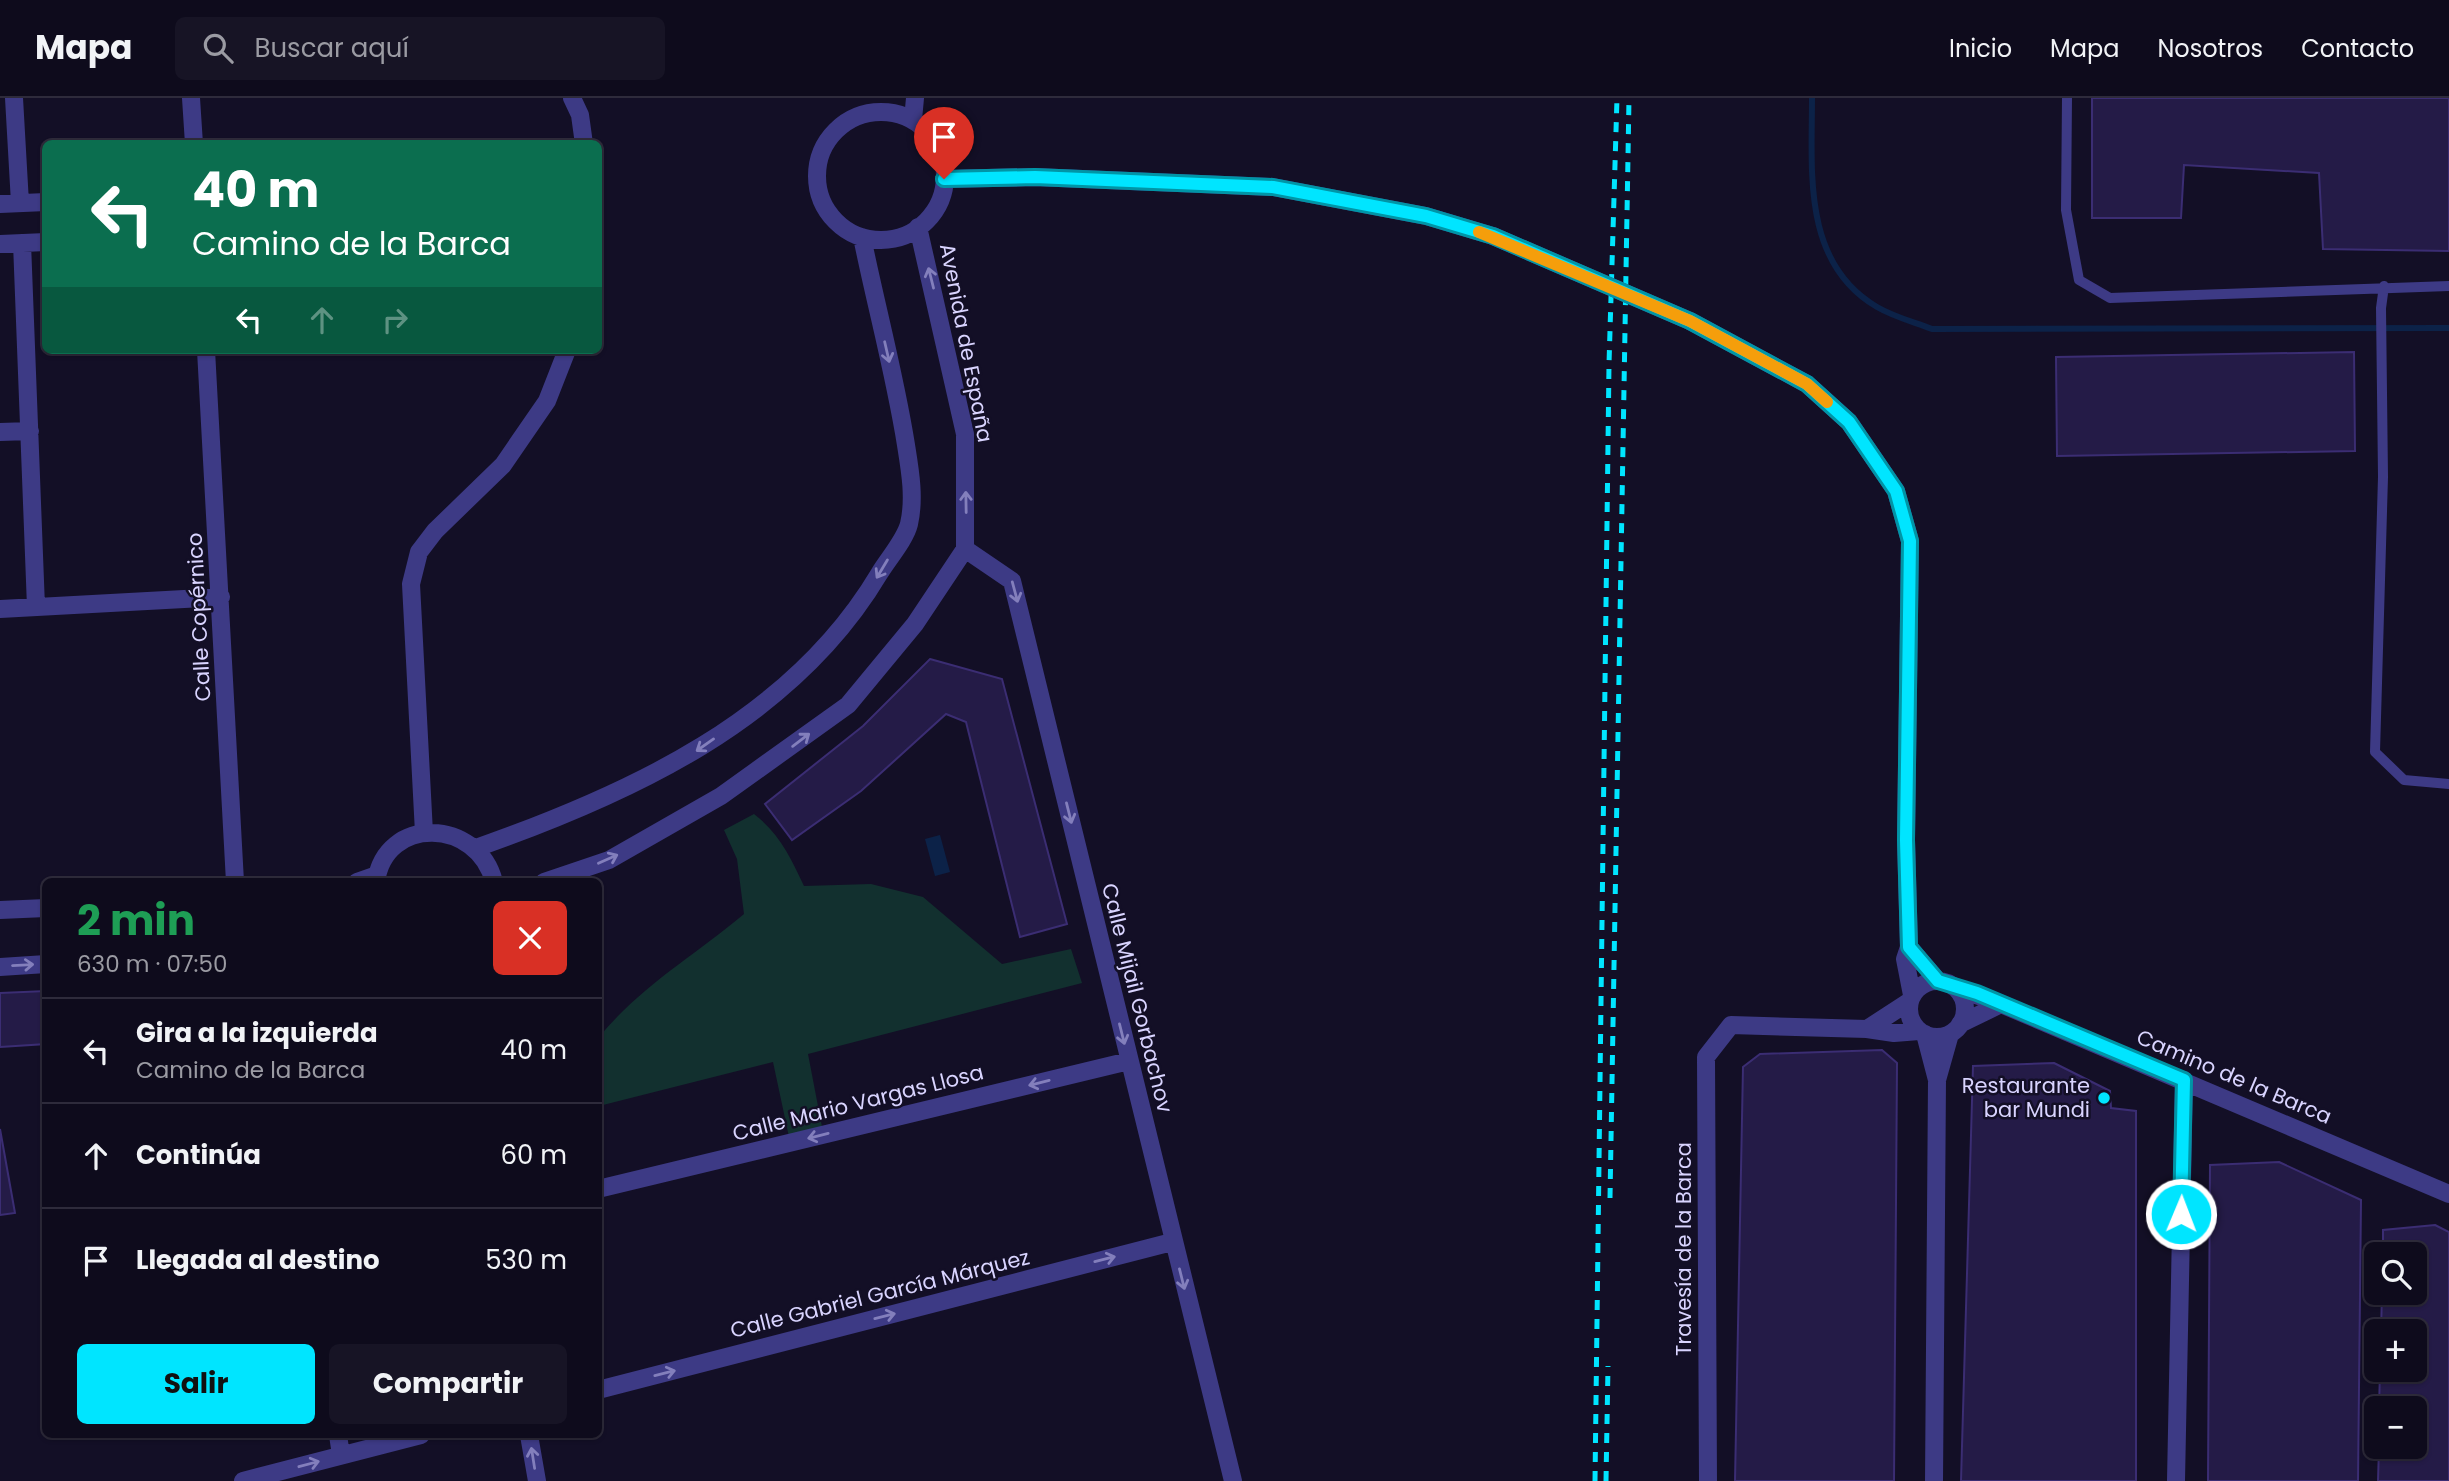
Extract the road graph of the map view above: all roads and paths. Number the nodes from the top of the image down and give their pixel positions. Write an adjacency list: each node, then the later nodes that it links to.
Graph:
1 (14, 98): 12 (street)
2 (191, 98): 8 (street)
3 (572, 98): 9 (street)
4 (915, 98): 7 (street)
5 (2067, 98): 19 (lane)
6 (869, 105): 7 (street); 15 (street)
7 (913, 120): 10 (street)
8 (194, 140)
9 (583, 140)
10 (944, 179): 14 (street); 38 (street, bridge)
11 (42, 202): 12 (street)
12 (20, 203): 13 (street)
13 (0, 204)
14 (918, 227): 15 (street); 25 (street, Avenida de España, one-way to 14)
15 (862, 237): 31 (street, one-way to 31)
16 (42, 242): 17 (street)
17 (22, 243): 18 (street); 23 (street)
18 (0, 244)
19 (2384, 286): 20 (lane); 29 (lane)
20 (2449, 286)
21 (206, 354): 26 (street, Calle Copérnico)
22 (565, 354): 30 (street)
23 (30, 431): 24 (street); 27 (street)
24 (0, 432)
25 (965, 549): 35 (street, one-way to 25); 47 (street, Calle Mijail Gorbachov, one-way to 47)
26 (221, 597): 27 (street); 32 (street, Calle Copérnico)
27 (36, 607): 28 (street)
28 (0, 609)
29 (2449, 784)
30 (424, 833): 31 (street); 33 (street)
31 (476, 848): 34 (street)
32 (235, 878)
33 (376, 878)
34 (493, 878)
35 (556, 878)
36 (42, 908): 37 (street)
37 (0, 911)
38 (1909, 947): 41 (street); 42 (street)
39 (42, 964): 40 (street, one-way to 39)
40 (0, 967)
41 (1946, 984): 42 (street); 43 (street, Camino de la Barca); 45 (street)
42 (1911, 998): 44 (street); 46 (street)
43 (2001, 1004): 45 (street); 49 (street, Camino de la Barca)
44 (1867, 1029): 46 (street); 61 (street, Travesía de la Barca)
45 (1955, 1029): 46 (street); 48 (street)
46 (1922, 1033): 48 (street)
47 (1129, 1061): 50 (street, Calle Mario Vargas Llosa, one-way to 50); 52 (street, Calle Mijail Gorbachov)
48 (1937, 1080): 62 (street)
49 (2184, 1080): 51 (street, Camino de la Barca); 63 (street)
50 (602, 1188)
51 (2449, 1194)
52 (1172, 1242): 53 (street, Calle Gabriel García Márquez, one-way to 52); 60 (street, Calle Mijail Gorbachov, one-way to 60)
53 (602, 1389)
54 (338, 1438): 57 (street)
55 (409, 1438): 57 (street)
56 (530, 1438): 59 (street, one-way to 56)
57 (341, 1455): 58 (street, one-way to 57)
58 (243, 1481)
59 (537, 1481)
60 (1233, 1481)
61 (1708, 1481)
62 (1934, 1481)
63 (2176, 1481)

